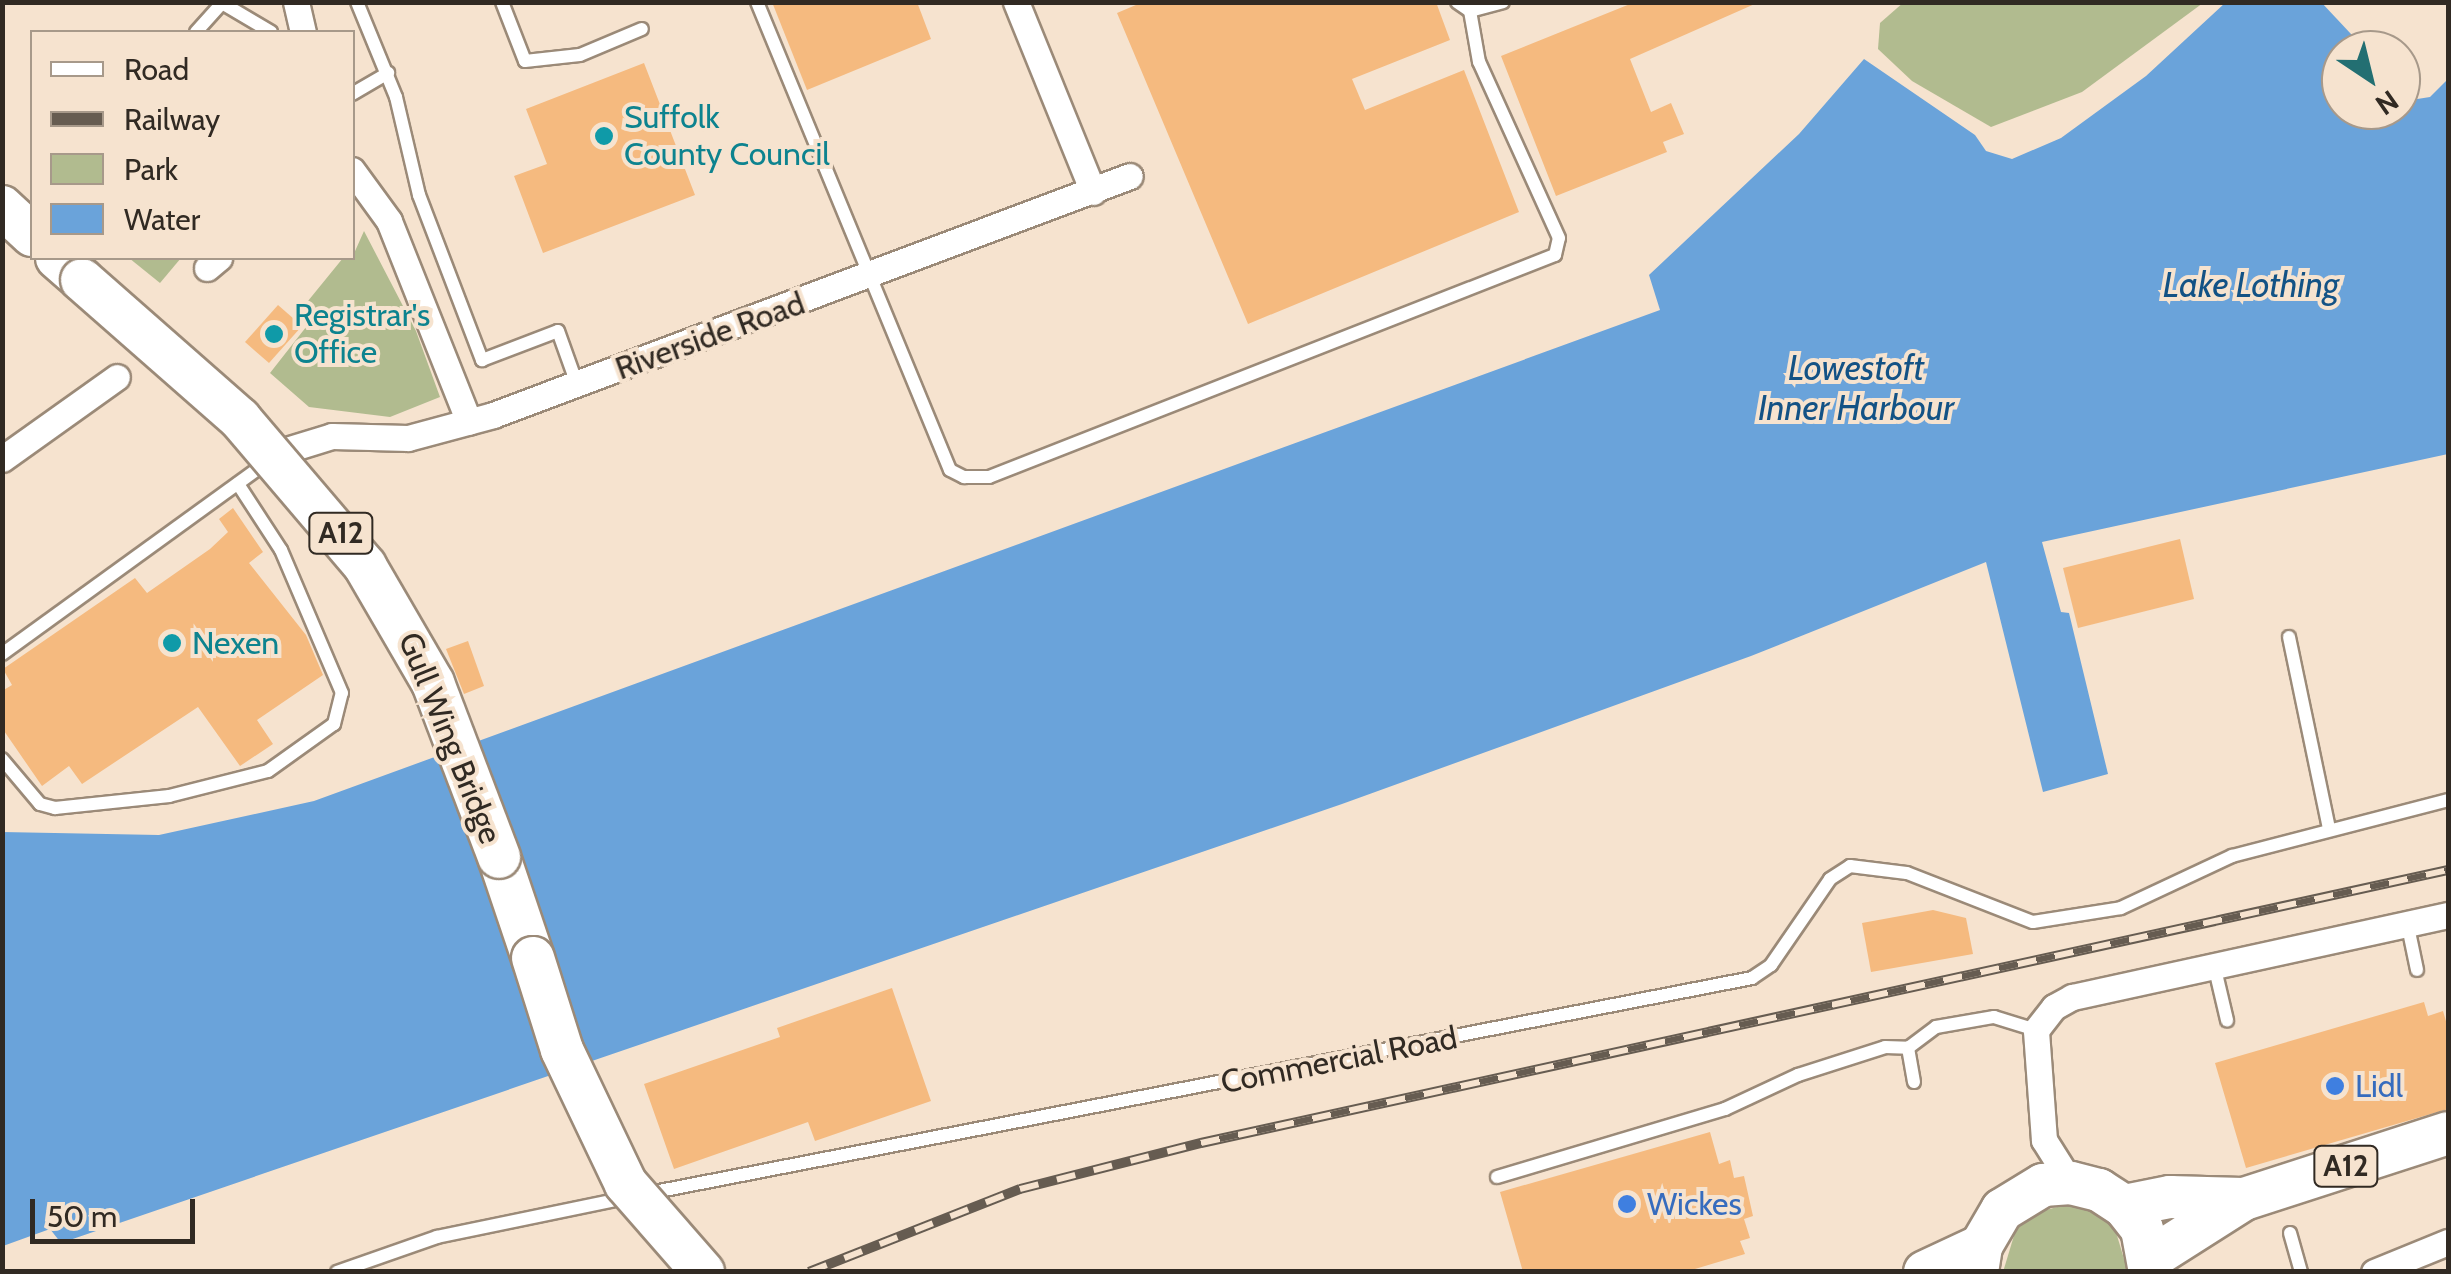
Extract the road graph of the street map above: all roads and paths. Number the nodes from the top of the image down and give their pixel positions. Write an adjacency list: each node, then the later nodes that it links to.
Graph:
1 (296, 2): 12 (street)
2 (357, 2): 13 (lane)
3 (502, 2): 9 (lane)
4 (757, 2): 21 (lane)
5 (1016, 2): 17 (street)
6 (1457, 2): 8 (lane)
7 (1503, 2): 8 (lane)
8 (1470, 11): 21 (lane)
9 (642, 29)
10 (198, 30): 11 (lane)
11 (267, 30)
12 (302, 30)
13 (388, 73): 14 (lane); 23 (lane)
14 (355, 92)
15 (355, 174): 24 (street)
16 (1130, 176): 17 (street, Riverside Road)
17 (1093, 192): 21 (street, Riverside Road)
18 (2, 207): 19 (highway)
19 (30, 232)
20 (70, 269): 53 (highway, Gull Wing Bridge / A12, bridge)
21 (871, 278): 23 (street, Riverside Road)
22 (117, 377): 26 (street)
23 (577, 384): 24 (street, Riverside Road)
24 (469, 422): 25 (street, Riverside Road)
25 (280, 452): 27 (lane)
26 (2, 459)
27 (238, 484): 29 (lane); 30 (lane)
28 (2289, 637): 32 (lane)
29 (2, 654)
30 (2, 759)
31 (2448, 800): 32 (lane)
32 (2329, 829): 52 (lane, Commercial Road)
33 (2448, 915): 34 (street)
34 (2407, 922): 35 (street); 36 (lane)
35 (2214, 965): 37 (lane); 38 (street)
36 (2417, 970)
37 (2227, 1020)
38 (2036, 1030): 39 (lane); 42 (street)
39 (1908, 1048): 40 (lane); 43 (lane)
40 (1914, 1082)
41 (2448, 1133): 46 (highway, A12)
42 (2044, 1140): 44 (street); 45 (street)
43 (1496, 1177)
44 (2070, 1183): 45 (highway); 47 (highway)
45 (2018, 1196): 50 (highway)
46 (2244, 1199): 47 (highway, A12); 51 (highway, A12)
47 (2124, 1206): 51 (highway)
48 (2290, 1232): 55 (lane)
49 (2448, 1242): 56 (street)
50 (1979, 1259): 54 (highway)
51 (2150, 1265)
52 (337, 1272)
53 (703, 1272)
54 (1925, 1272)
55 (2301, 1272)
56 (2374, 1272)

